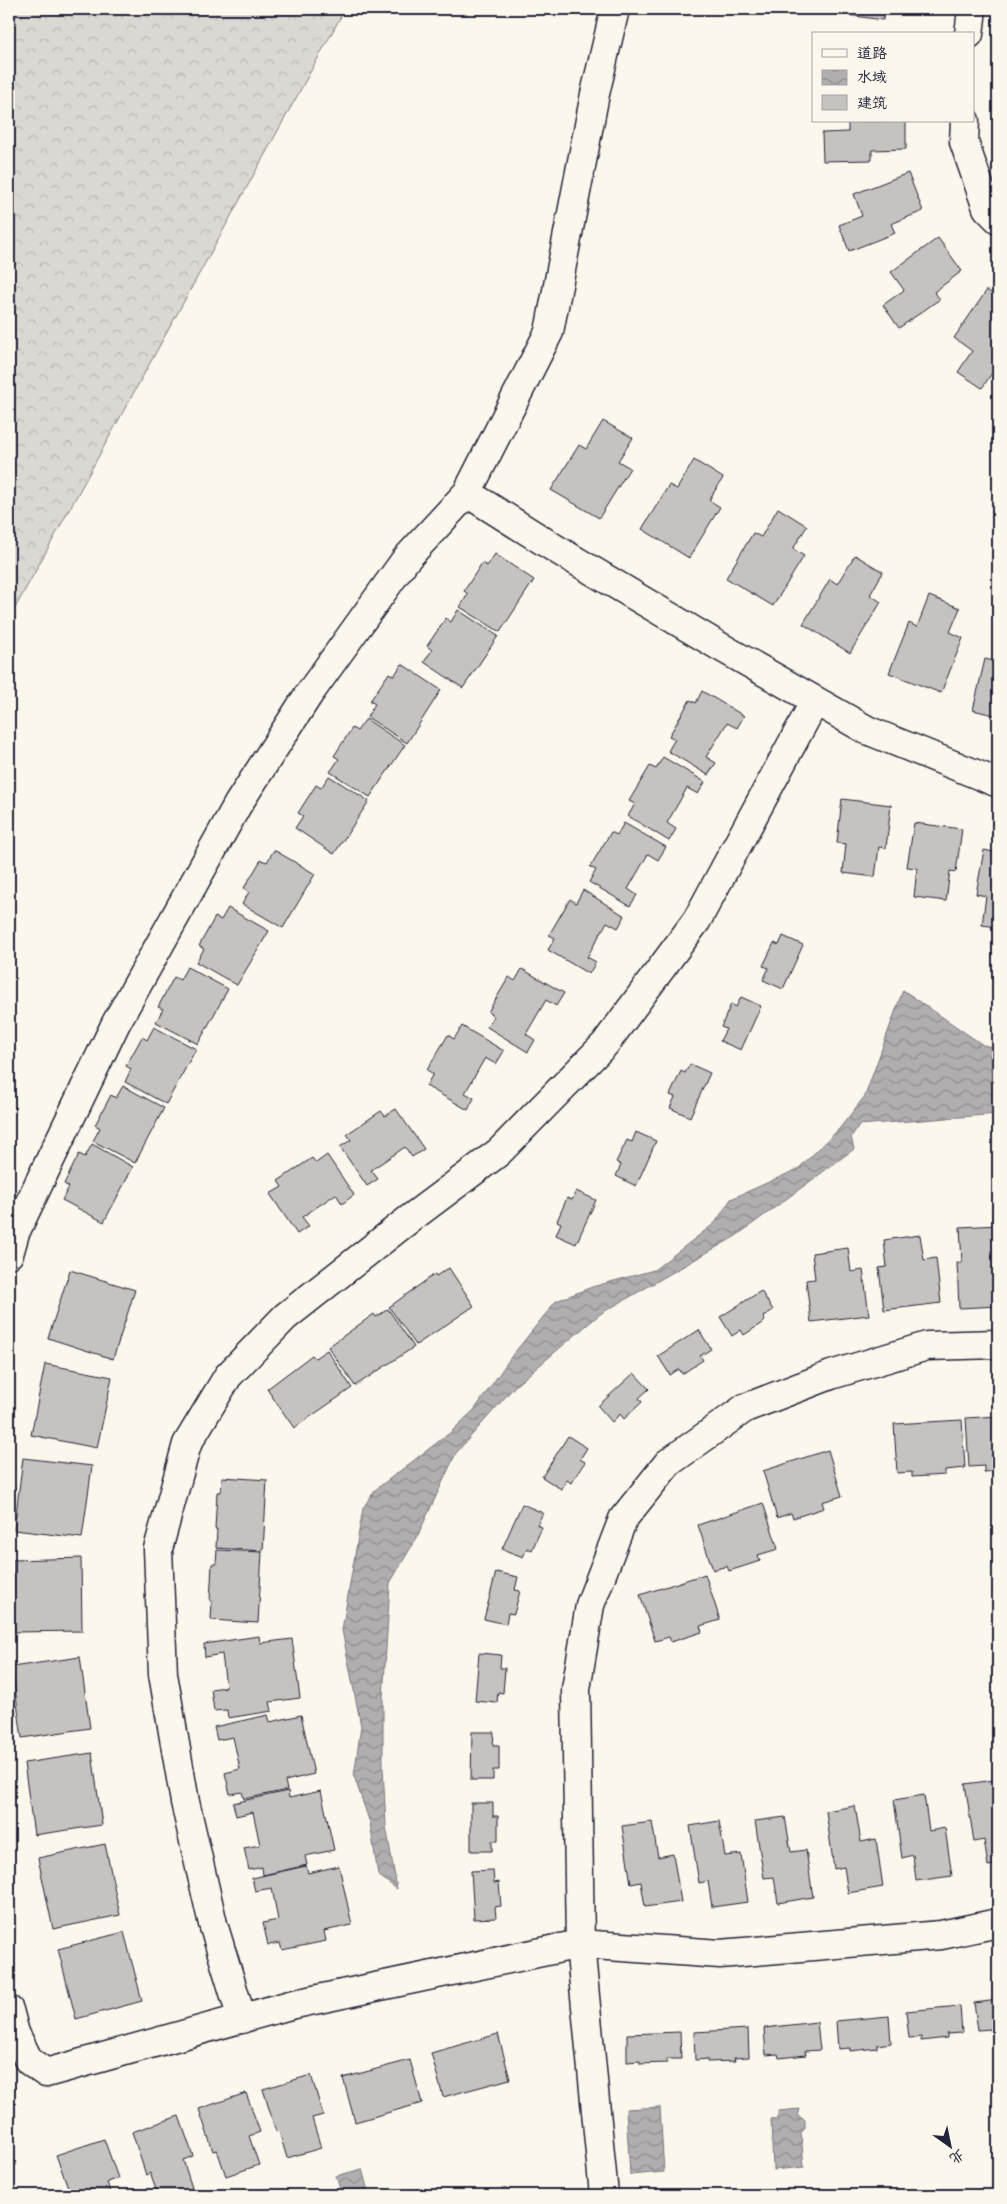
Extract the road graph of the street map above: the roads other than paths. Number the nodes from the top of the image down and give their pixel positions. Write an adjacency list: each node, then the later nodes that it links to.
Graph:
1 (615, 9): 6 (street)
2 (972, 9): 3 (street)
3 (968, 32)
4 (965, 122): 5 (street)
5 (998, 219)
6 (467, 493): 7 (street); 9 (street)
7 (815, 702): 8 (street); 14 (street)
8 (998, 783)
9 (9, 1254)
10 (998, 1344): 12 (street)
11 (998, 1924): 12 (street)
12 (580, 1944): 14 (street); 15 (street)
13 (9, 2010): 14 (street)
14 (242, 2019)
15 (604, 2195)

